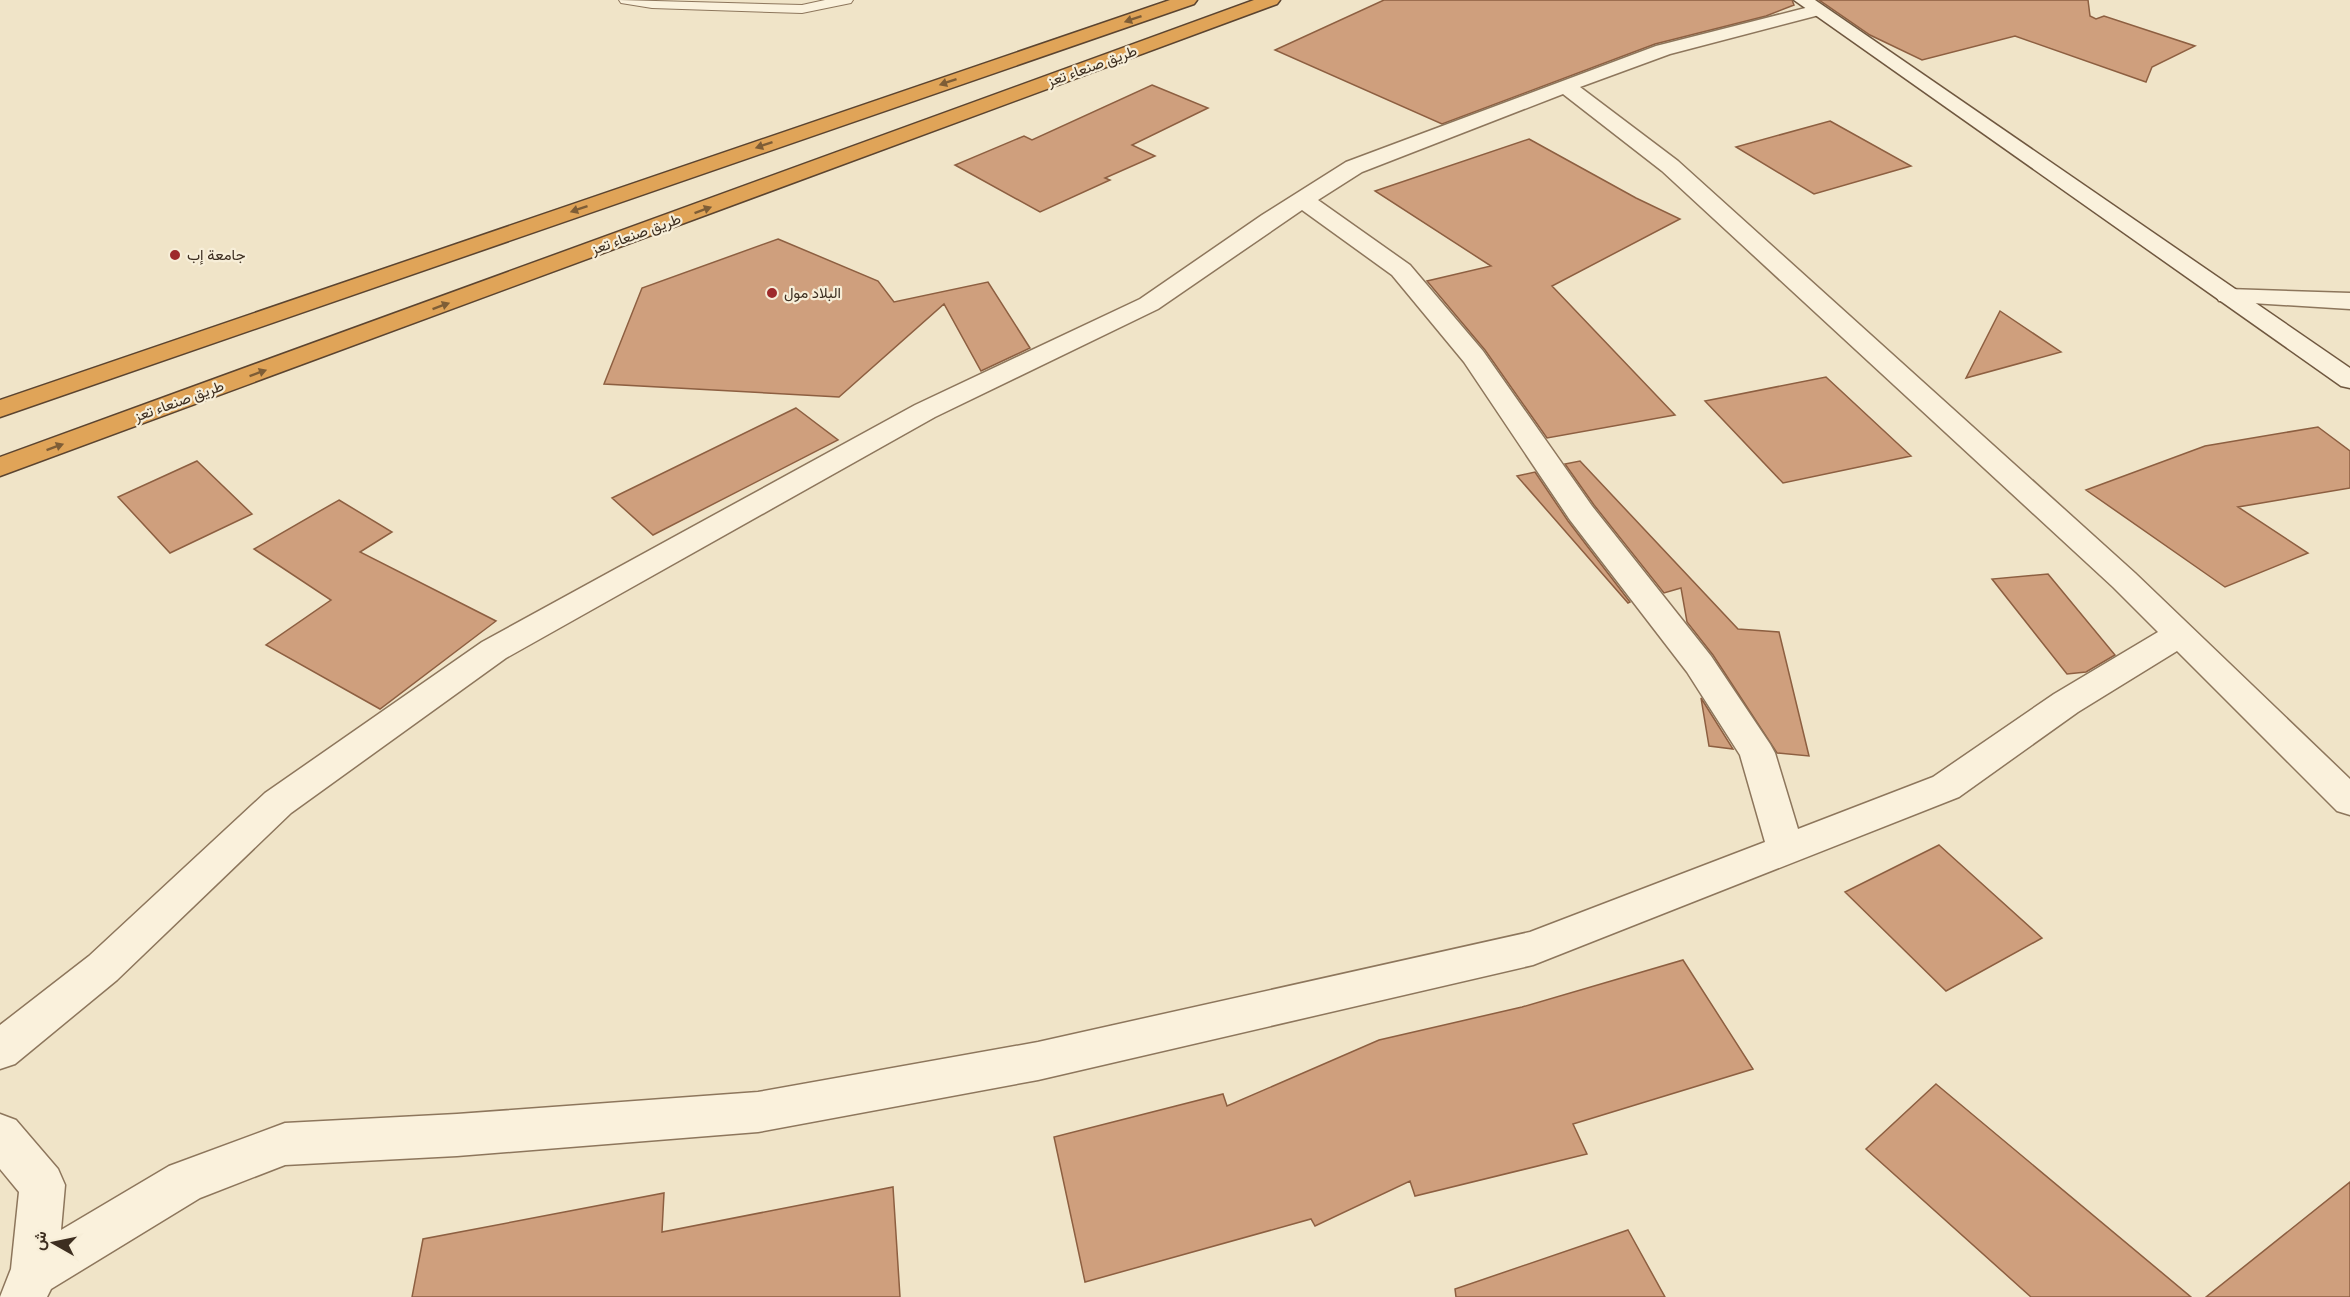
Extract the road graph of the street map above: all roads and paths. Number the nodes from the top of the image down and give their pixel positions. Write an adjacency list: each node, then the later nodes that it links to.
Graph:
1 (626, 0): 2 (lane)
2 (846, 0)
3 (1188, 0): 11 (highway, طريق صنعاء تعز, one-way to 11)
4 (1271, 0): 12 (highway, طريق صنعاء تعز, one-way to 4)
5 (1810, 5): 6 (street); 8 (street)
6 (1565, 86): 7 (street); 13 (street)
7 (1302, 199): 15 (street); 16 (street)
8 (2228, 296): 9 (street); 10 (street)
9 (2350, 302)
10 (2350, 381)
11 (0, 409)
12 (0, 467)
13 (2180, 634): 14 (street); 15 (street)
14 (2350, 801)
15 (1786, 849): 18 (street)
16 (0, 1050)
17 (0, 1135): 18 (street)
18 (28, 1285)

